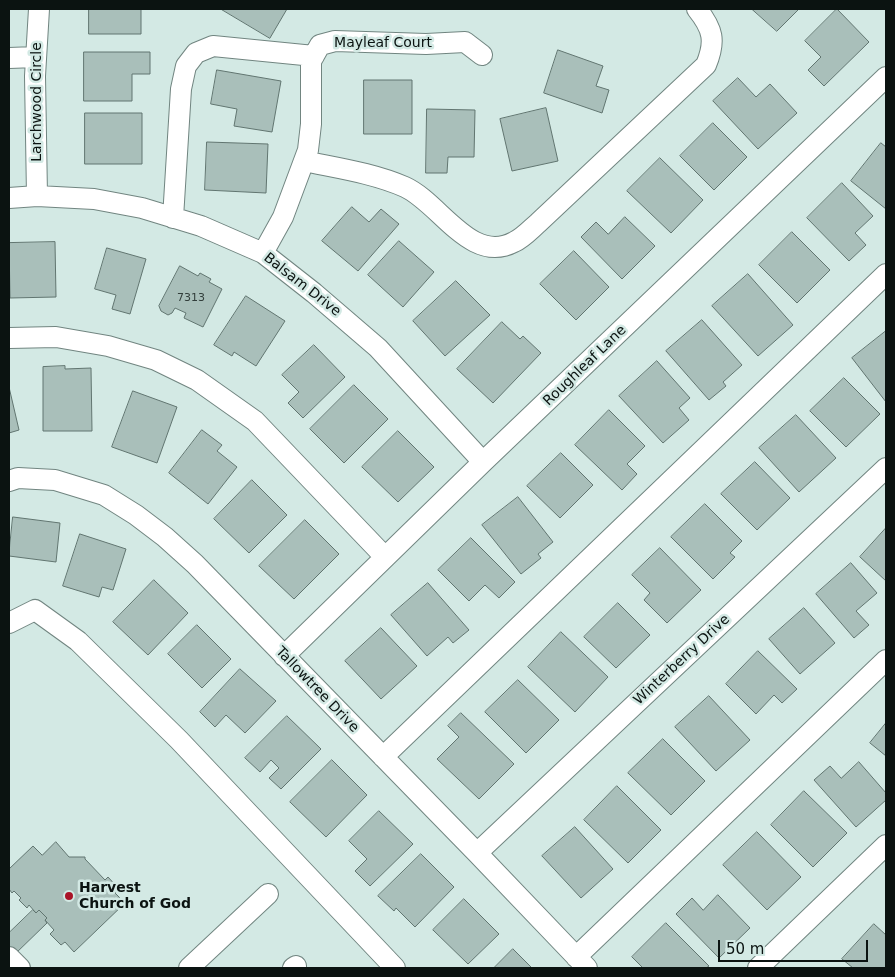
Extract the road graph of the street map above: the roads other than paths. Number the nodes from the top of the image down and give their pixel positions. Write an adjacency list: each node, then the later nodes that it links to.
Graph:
1 (39, 9): 5 (street, Larchwood Circle)
2 (697, 9): 8 (street)
3 (482, 55): 4 (street, Mayleaf Court)
4 (314, 56): 8 (street, Mayleaf Court); 11 (street)
5 (36, 57): 6 (street); 9 (street, Larchwood Circle)
6 (9, 58)
7 (886, 77): 15 (street, Roughleaf Lane)
8 (304, 161): 12 (street, Mayleaf Court)
9 (37, 196): 10 (street, Balsam Drive); 11 (street, Balsam Drive)
10 (9, 198)
11 (173, 218): 12 (street, Balsam Drive)
12 (263, 253): 15 (street, Balsam Drive)
13 (886, 274): 22 (street)
14 (9, 338): 18 (street)
15 (483, 462): 18 (street, Roughleaf Lane)
16 (886, 468): 24 (street, Winterberry Drive)
17 (9, 481): 20 (street, Tallowtree Drive)
18 (385, 557): 20 (street, Roughleaf Lane)
19 (9, 622): 30 (street)
20 (284, 656): 22 (street, Tallowtree Drive)
21 (886, 660): 27 (street)
22 (383, 757): 24 (street, Tallowtree Drive)
23 (886, 845): 31 (street)
24 (477, 853): 27 (street, Tallowtree Drive)
25 (268, 894): 29 (street)
26 (9, 957): 28 (street)
27 (581, 962)
28 (20, 968)
29 (189, 968)
30 (395, 968)
31 (758, 968)

